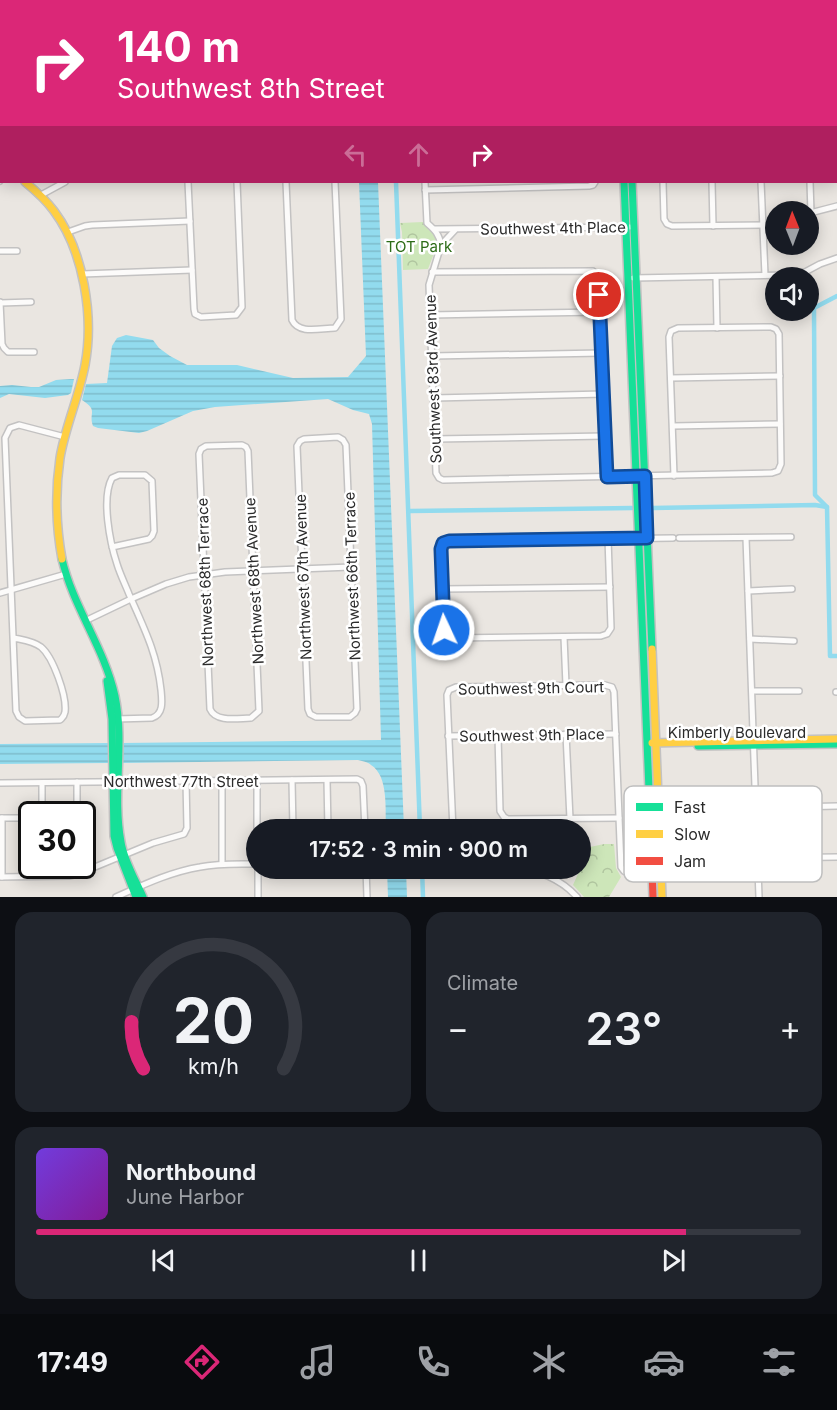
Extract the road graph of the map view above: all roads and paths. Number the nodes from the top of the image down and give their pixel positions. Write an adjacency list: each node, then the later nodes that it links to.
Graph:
1 (26, 183): 16 (street)
2 (63, 183): 16 (street)
3 (188, 183): 20 (street)
4 (237, 183): 32 (street)
5 (286, 183): 6 (street)
6 (335, 183)
7 (425, 183): 15 (street)
8 (594, 183): 15 (street)
9 (624, 183): 23 (street)
10 (632, 183): 23 (street)
11 (663, 183): 22 (street)
12 (712, 183): 22 (street)
13 (761, 183): 21 (street)
14 (810, 183): 17 (street)
15 (425, 190): 24 (street)
16 (41, 195): 26 (street)
17 (810, 201)
18 (837, 206): 19 (street)
19 (819, 211)
20 (190, 221): 26 (street); 32 (street)
21 (763, 225): 22 (street); 35 (street)
22 (713, 226)
23 (630, 227): 25 (street, Southwest 4th Place); 37 (street)
24 (435, 230): 25 (street, Southwest 4th Place); 27 (street)
25 (454, 230): 27 (street, Southwest 83rd Avenue)
26 (68, 232): 34 (street)
27 (441, 245): 33 (street, Southwest 83rd Avenue)
28 (0, 251): 29 (street)
29 (17, 251)
30 (837, 258): 31 (street)
31 (815, 267)
32 (192, 270): 34 (street)
33 (432, 272): 40 (street); 41 (street, Southwest 83rd Avenue)
34 (82, 274): 53 (street)
35 (765, 275): 36 (street)
36 (716, 277): 37 (street); 42 (street)
37 (632, 278): 57 (street)
38 (0, 302): 39 (street); 43 (street)
39 (31, 302)
40 (600, 312): 41 (street); 44 (street)
41 (430, 315): 45 (street, Southwest 83rd Avenue)
42 (717, 328): 46 (street); 47 (street)
43 (34, 352)
44 (602, 353): 45 (street); 48 (street)
45 (432, 356): 49 (street, Southwest 83rd Avenue)
46 (780, 376): 47 (street); 50 (street)
47 (671, 378): 51 (street)
48 (604, 394): 49 (street); 52 (street)
49 (434, 398): 54 (street, Southwest 83rd Avenue)
50 (780, 424): 51 (street); 58 (street)
51 (673, 426): 58 (street)
52 (605, 436): 54 (street); 59 (street)
53 (65, 437): 69 (street); 74 (street)
54 (435, 438): 59 (street, Southwest 83rd Avenue)
55 (300, 441): 66 (street, Northwest 66th Terrace); 67 (street, Northwest 67th Avenue)
56 (201, 449): 68 (street, Northwest 68th Avenue); 70 (street, Northwest 68th Terrace)
57 (640, 476): 58 (street); 59 (street); 62 (street); 63 (street)
58 (674, 476)
59 (607, 477)
60 (791, 537): 64 (street)
61 (608, 538): 62 (street); 71 (street); 72 (street)
62 (639, 538): 63 (street); 97 (street)
63 (647, 538): 64 (street); 95 (street)
64 (746, 538): 75 (street)
65 (112, 547): 65 (street); 77 (street)
66 (351, 567): 67 (street); 87 (street, Northwest 66th Terrace)
67 (303, 568): 68 (street); 87 (street, Northwest 67th Avenue)
68 (253, 571): 70 (street); 86 (street, Northwest 68th Avenue)
69 (66, 573): 74 (street); 78 (street)
70 (205, 574): 77 (street); 86 (street, Northwest 68th Terrace)
71 (610, 587): 72 (street); 79 (street)
72 (442, 589): 79 (street)
73 (792, 589): 75 (street)
74 (12, 591): 76 (street); 80 (street)
75 (748, 591): 81 (street)
76 (0, 593)
77 (131, 599): 78 (street); 88 (street)
78 (85, 621): 88 (street)
79 (564, 637): 83 (street)
80 (14, 638): 80 (street)
81 (750, 639): 82 (street); 84 (street)
82 (794, 641)
83 (566, 685): 90 (street, Southwest 9th Court); 92 (street, Southwest 9th Court)
84 (752, 691): 85 (street); 94 (street)
85 (799, 691)
86 (213, 714)
87 (310, 714)
88 (115, 719): 104 (street)
89 (566, 734): 90 (street, Southwest 9th Place); 91 (street, Southwest 9th Place); 123 (street)
90 (616, 734): 116 (street)
91 (498, 735): 92 (street, Southwest 9th Place); 122 (street)
92 (448, 736): 121 (street)
93 (837, 739): 94 (street, Kimberly Boulevard)
94 (753, 743): 95 (street, Kimberly Boulevard); 96 (street, Kimberly Boulevard); 109 (street)
95 (656, 744): 97 (street, Kimberly Boulevard); 108 (street)
96 (837, 744)
97 (647, 745): 107 (street)
98 (292, 780): 99 (street, Northwest 77th Street); 102 (street, Northwest 77th Street); 118 (street)
99 (327, 780): 119 (street); 120 (street, Northwest 77th Street)
100 (186, 781): 101 (street, Northwest 77th Street); 104 (street, Northwest 77th Street); 124 (street)
101 (222, 781): 102 (street, Northwest 77th Street); 127 (street)
102 (257, 781): 117 (street)
103 (77, 782): 104 (street, Northwest 77th Street); 106 (street, Northwest 77th Street); 111 (street)
104 (116, 782): 124 (street)
105 (0, 783): 106 (street, Northwest 77th Street)
106 (42, 783): 110 (street)
107 (649, 786)
108 (658, 786)
109 (755, 786)
110 (42, 801)
111 (77, 801)
112 (822, 807): 113 (street)
113 (837, 807)
114 (1, 818): 115 (street); 131 (street)
115 (18, 818)
116 (619, 818): 123 (street); 130 (street)
117 (257, 819)
118 (293, 819)
119 (328, 819)
120 (364, 819)
121 (452, 819)
122 (508, 819)
123 (570, 819)
124 (123, 856): 129 (street); 139 (street)
125 (822, 857): 126 (street)
126 (837, 857)
127 (222, 864): 128 (street); 139 (street)
128 (246, 864)
129 (96, 867)
130 (624, 871)
131 (1, 877): 132 (street)
132 (18, 877)
133 (258, 879): 143 (street)
134 (366, 879): 144 (street)
135 (555, 879): 145 (street)
136 (652, 882): 146 (street)
137 (661, 882): 147 (street)
138 (758, 882): 148 (street)
139 (135, 888): 140 (street); 141 (street); 142 (street)
140 (116, 897)
141 (136, 897)
142 (143, 897)
143 (258, 897)
144 (367, 897)
145 (577, 897)
146 (653, 897)
147 (662, 897)
148 (759, 897)

